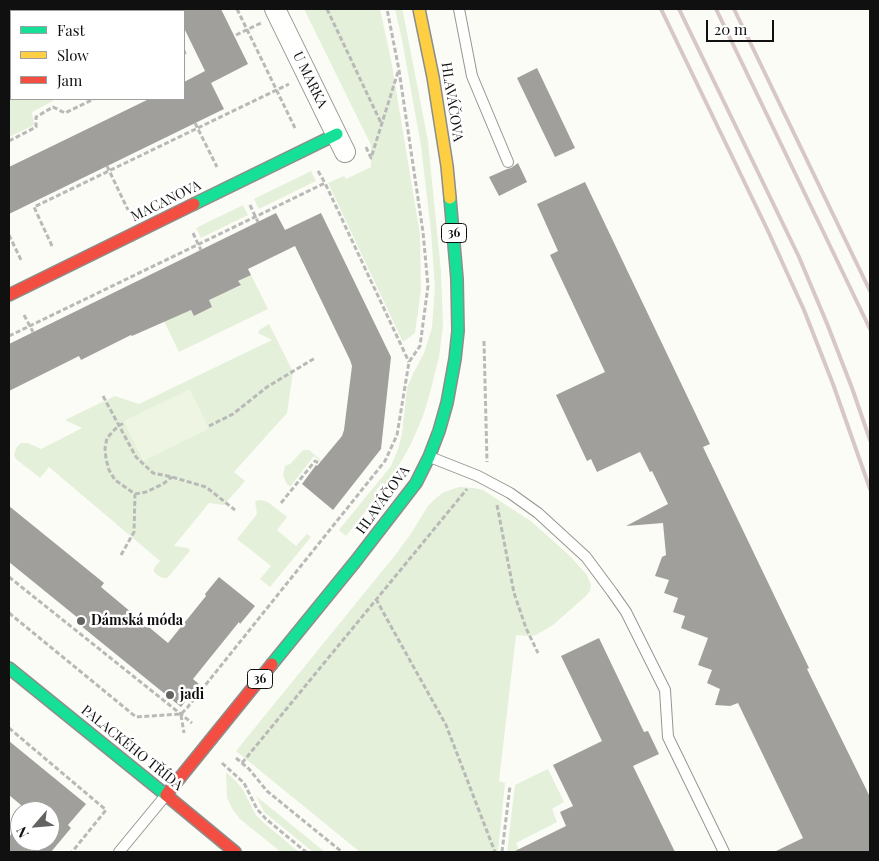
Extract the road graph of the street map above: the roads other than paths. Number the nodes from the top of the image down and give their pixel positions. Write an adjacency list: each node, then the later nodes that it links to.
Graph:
1 (275, 9): 4 (street, U MARKA)
2 (419, 9): 8 (main road, HLAVÁČOVA / 36)
3 (459, 9): 6 (lane)
4 (336, 134): 5 (street, U MARKA); 7 (main road, MACANOVA)
5 (346, 152)
6 (508, 162)
7 (9, 294)
8 (429, 457): 10 (main road, HLAVÁČOVA / 36); 13 (lane)
9 (9, 668): 10 (main road, PALACKÉHO TŘÍDA)
10 (166, 796): 11 (lane); 12 (main road, PALACKÉHO TŘÍDA)
11 (119, 852)
12 (235, 852)
13 (724, 852)

